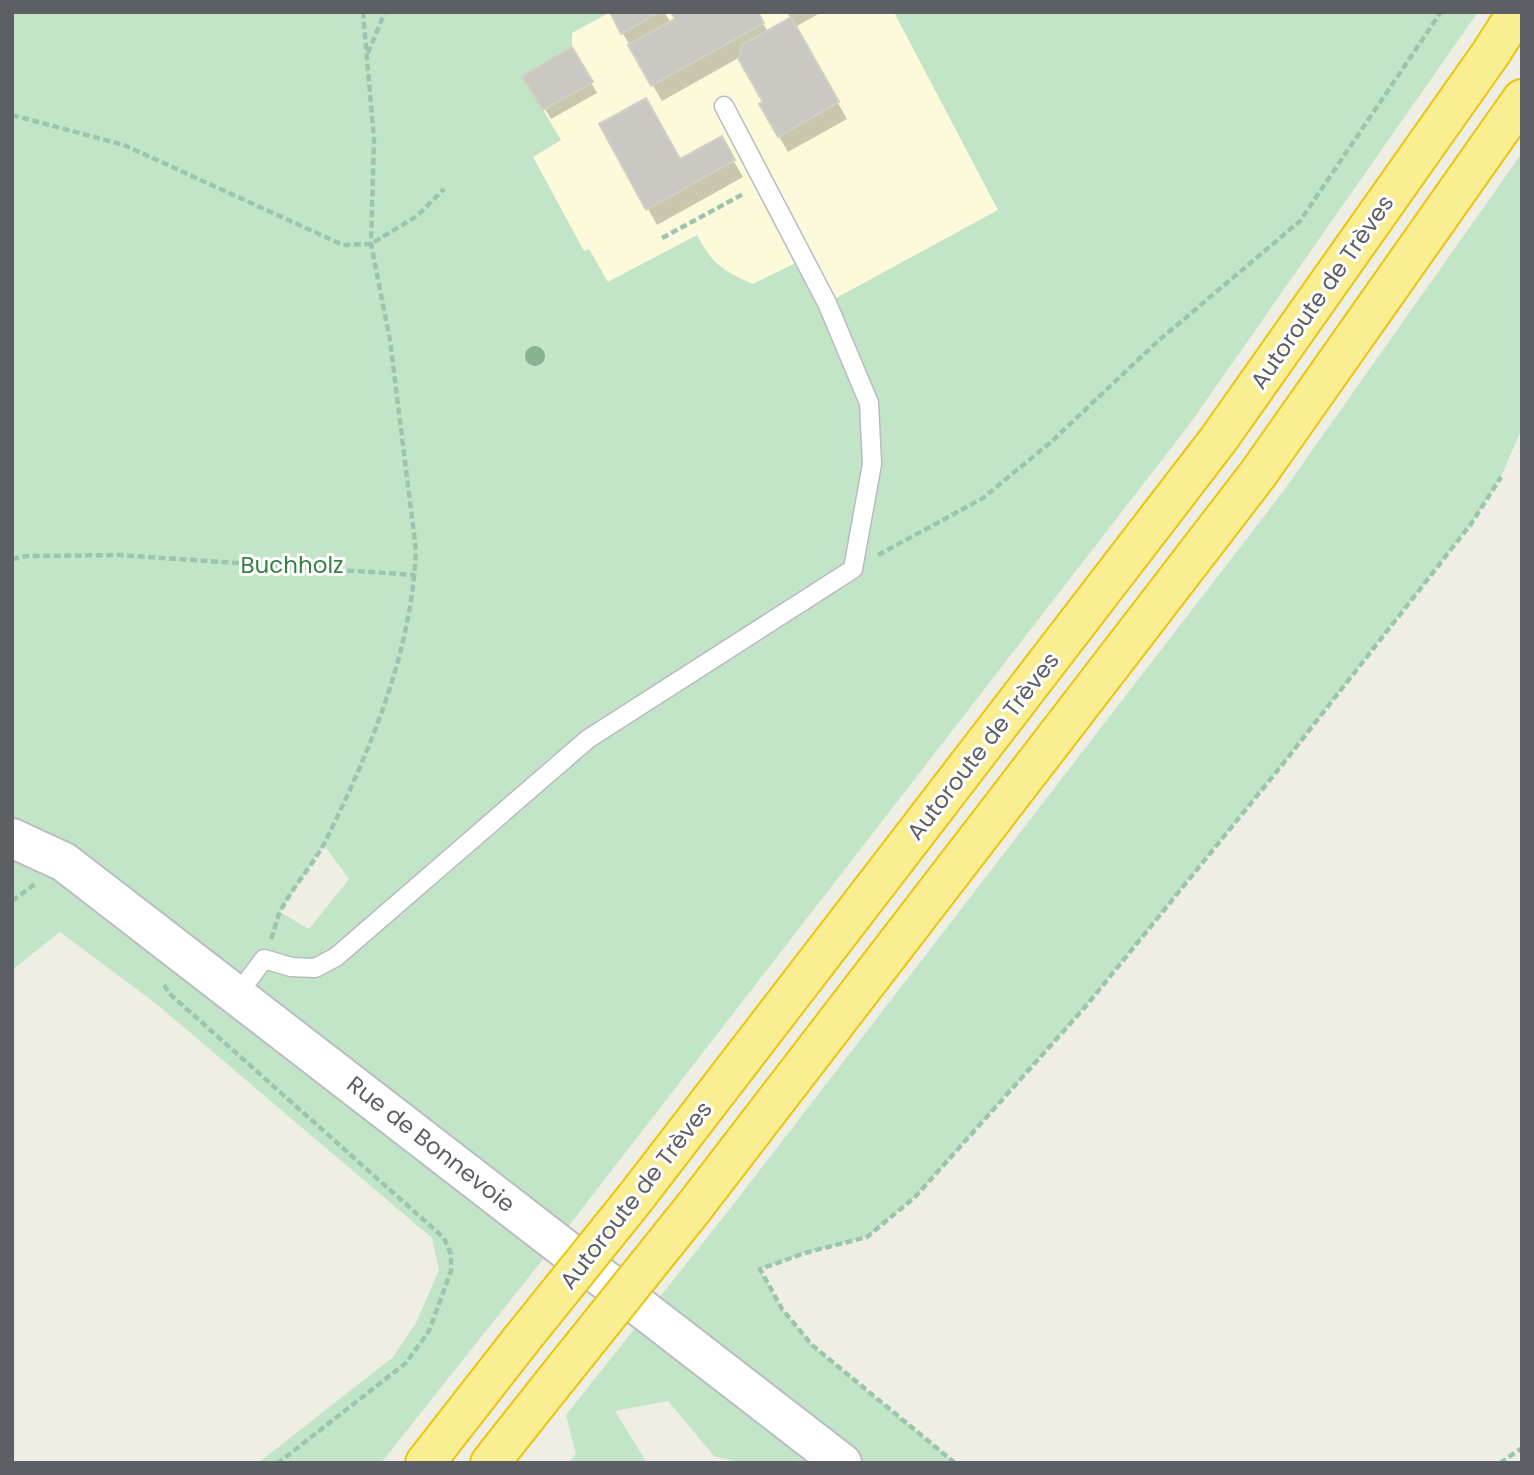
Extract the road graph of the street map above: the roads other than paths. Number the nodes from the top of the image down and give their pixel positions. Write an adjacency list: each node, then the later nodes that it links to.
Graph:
1 (1517, 12): 6 (highway, Autoroute de Trèves, bridge)
2 (1522, 99): 7 (highway, bridge)
3 (724, 106): 5 (lane)
4 (12, 838): 5 (main road, Rue de Bonnevoie)
5 (237, 995): 8 (main road, Rue de Bonnevoie)
6 (425, 1463)
7 (490, 1463)
8 (842, 1463)

